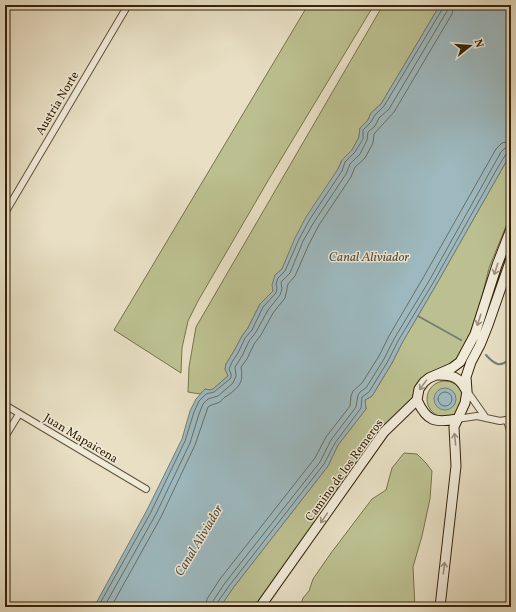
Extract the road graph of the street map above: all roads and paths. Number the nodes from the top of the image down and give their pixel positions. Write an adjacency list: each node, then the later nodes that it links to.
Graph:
1 (128, 5): 2 (street, Austria Norte)
2 (5, 213)
3 (511, 228): 5 (main road, Camino de los Remeros, one-way to 5)
4 (511, 260): 6 (main road)
5 (437, 374): 6 (main road); 7 (main road, Camino de los Remeros, one-way to 7)
6 (467, 391): 10 (street); 11 (main road)
7 (417, 400): 11 (main road); 16 (main road, Camino de los Remeros, one-way to 16)
8 (5, 405): 9 (street, Juan Mapaicena)
9 (19, 414): 14 (street); 15 (street, Juan Mapaicena)
10 (486, 418): 11 (street); 12 (street)
11 (457, 419): 17 (main road, one-way to 11)
12 (509, 420): 13 (street)
13 (511, 433)
14 (5, 437)
15 (146, 489)
16 (260, 607)
17 (440, 607)

